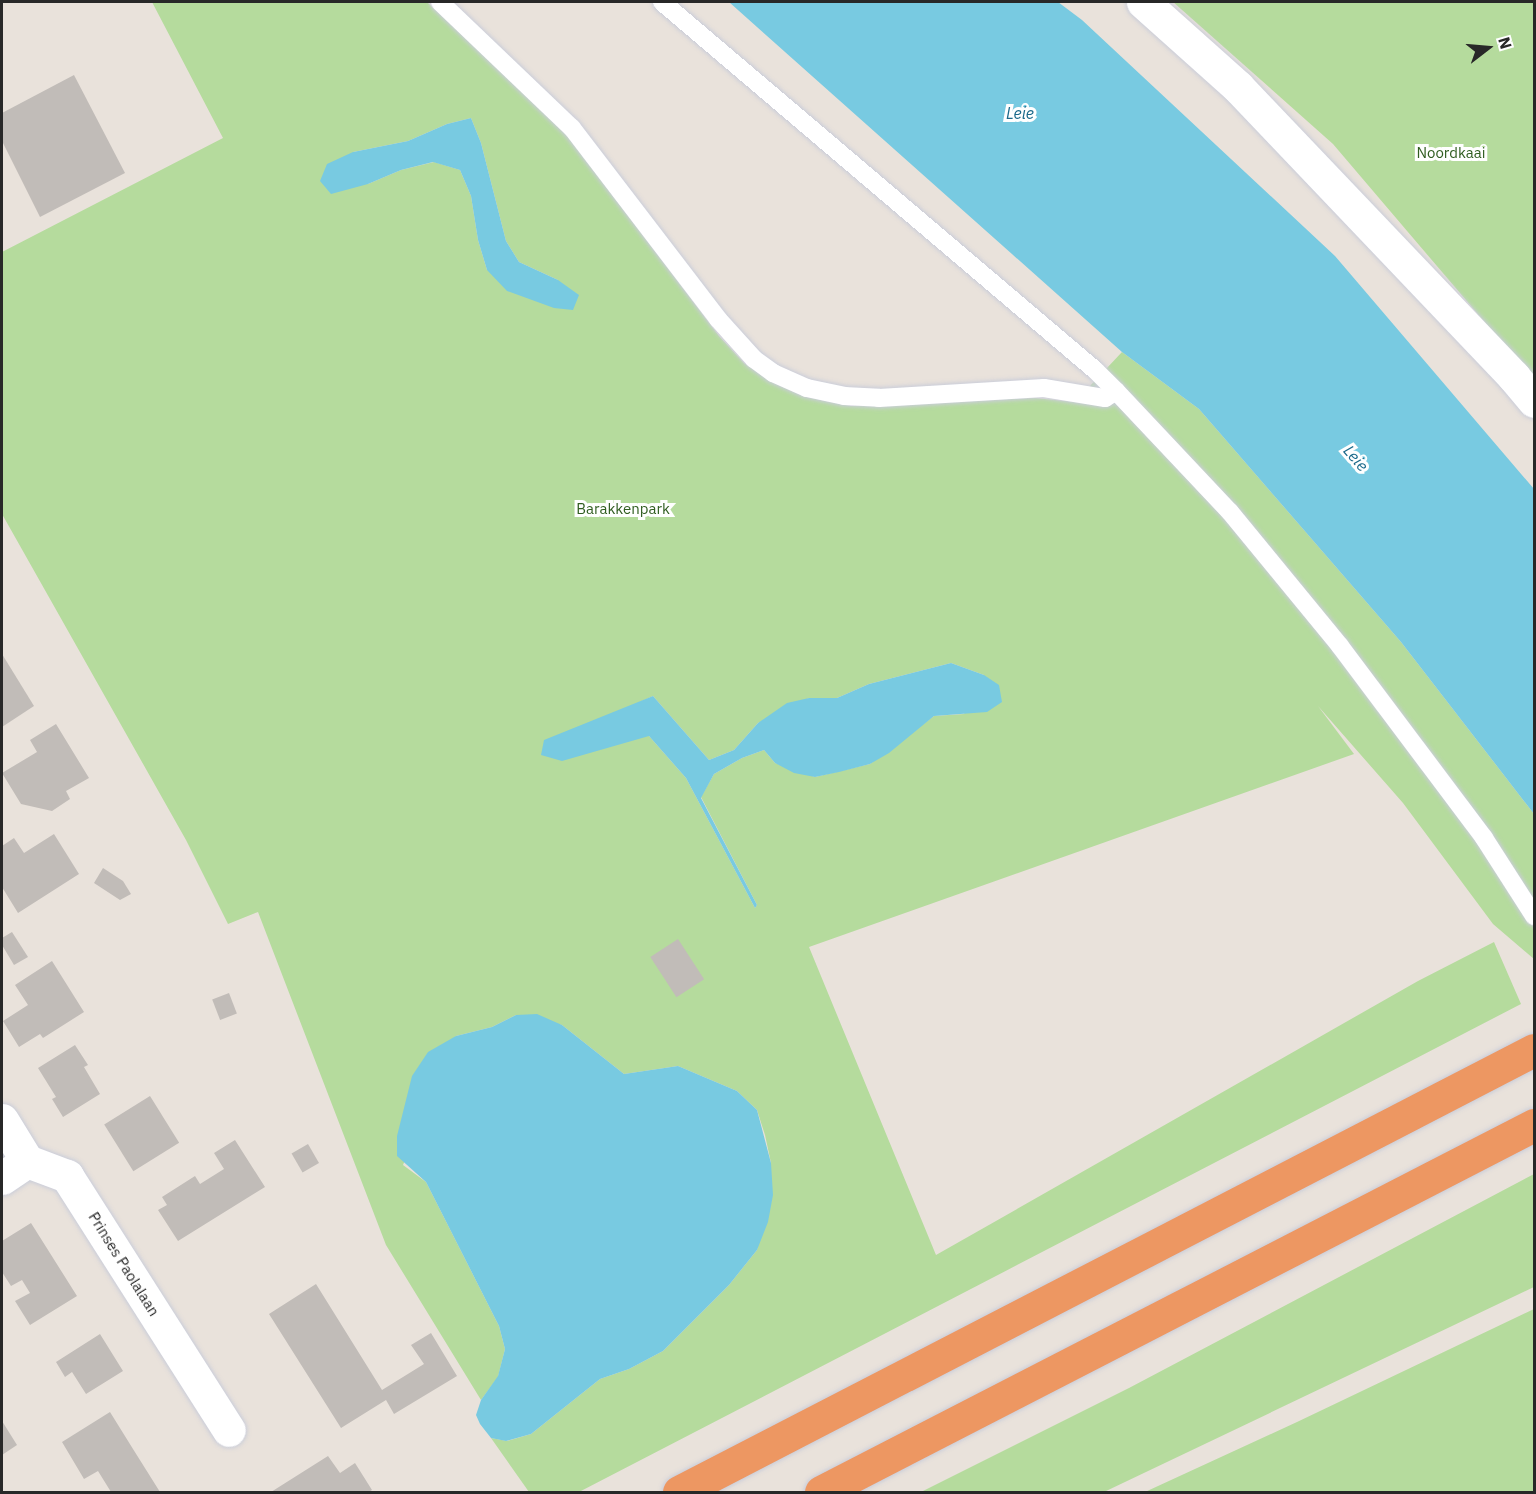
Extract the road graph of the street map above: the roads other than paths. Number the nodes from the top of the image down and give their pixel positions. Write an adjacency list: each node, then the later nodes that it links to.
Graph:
1 (440, 2): 4 (lane)
2 (662, 2): 4 (lane)
3 (1143, 2): 5 (street)
4 (1116, 391): 6 (lane)
5 (1534, 401)
6 (1534, 916)
7 (1534, 1050): 12 (highway)
8 (2, 1120): 10 (street, Prinses Paolalaan)
9 (1530, 1128): 13 (highway)
10 (14, 1169): 11 (street, Prinses Paolalaan)
11 (229, 1430)
12 (679, 1492)
13 (820, 1492)

